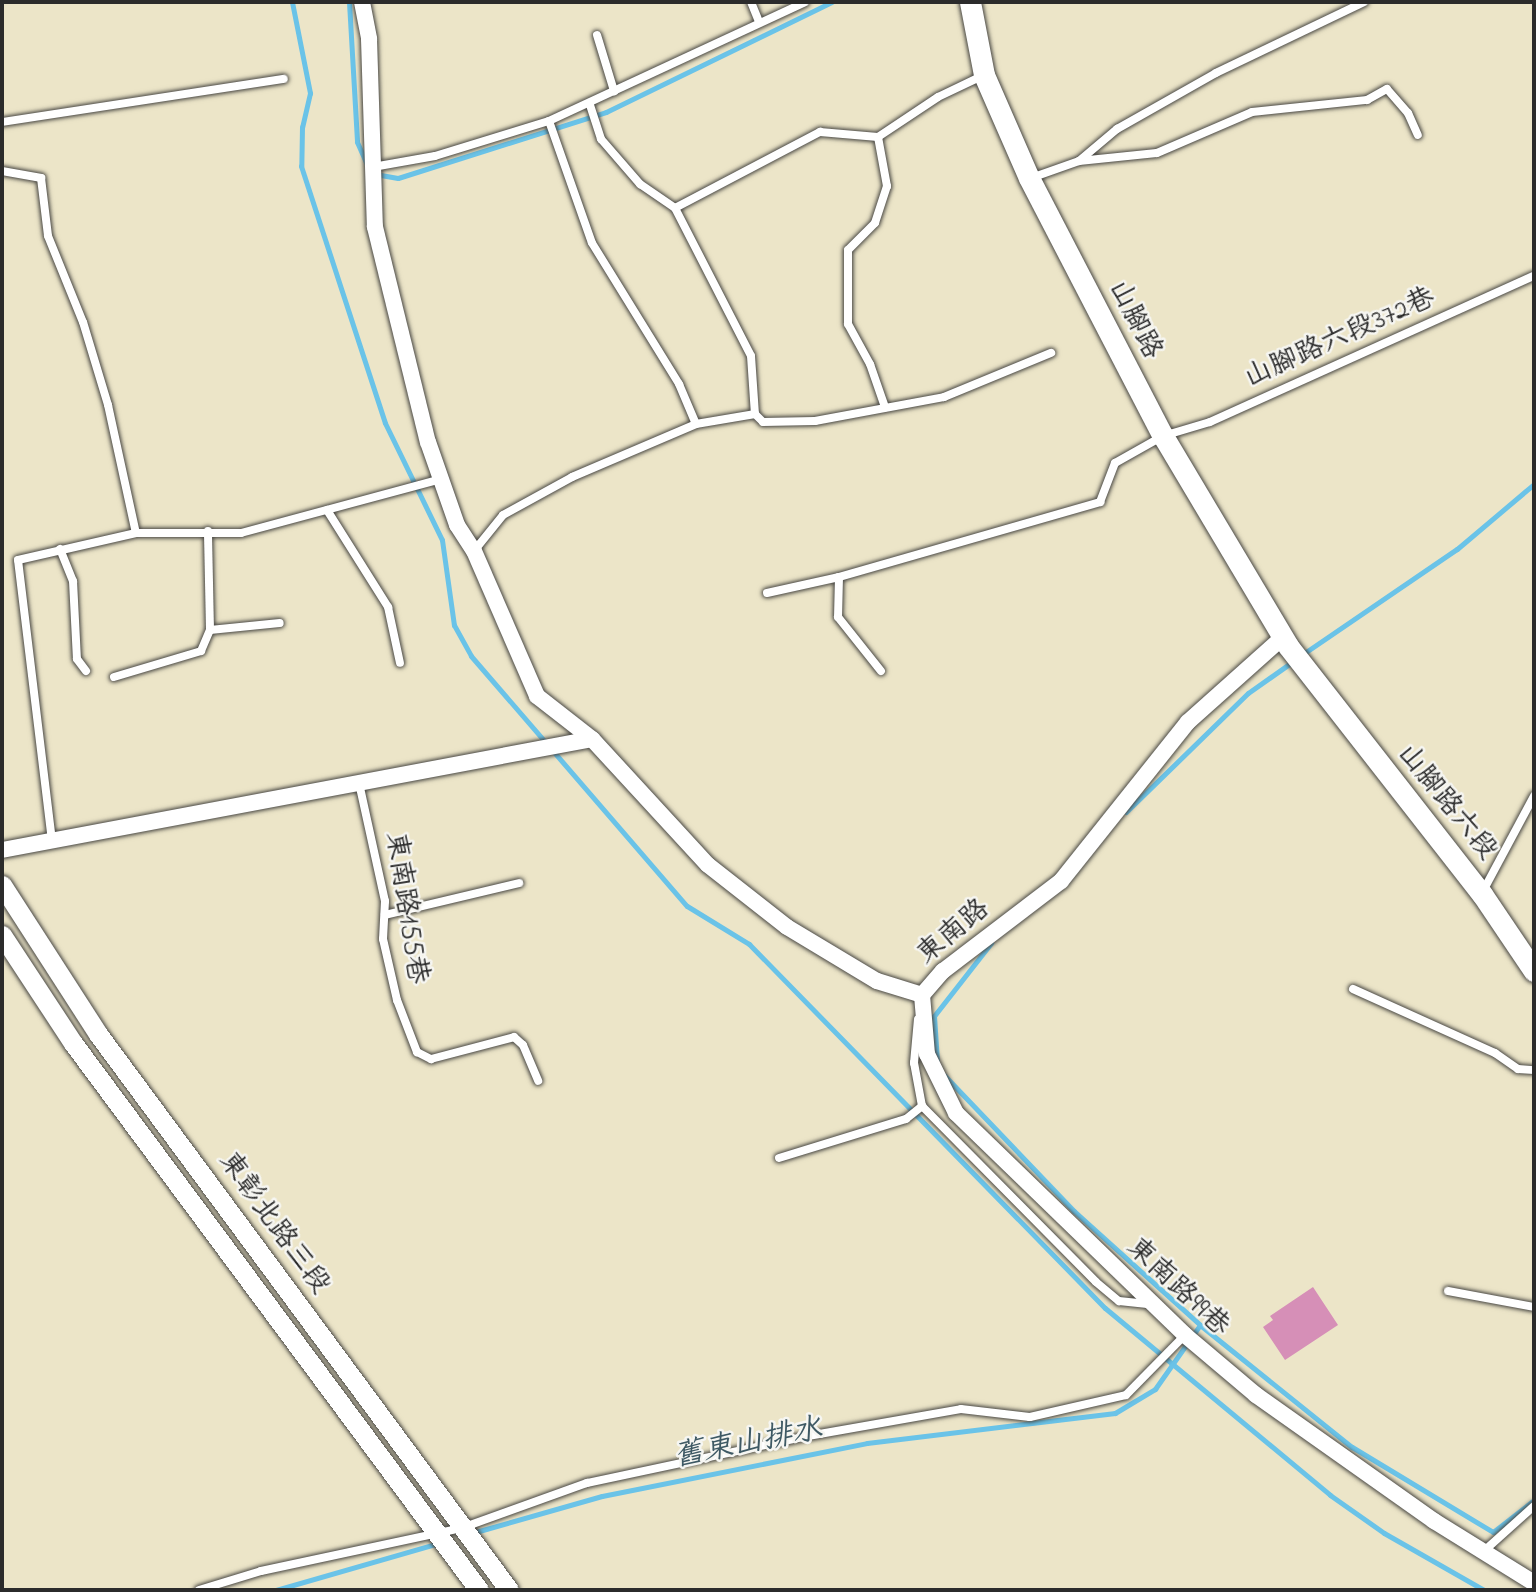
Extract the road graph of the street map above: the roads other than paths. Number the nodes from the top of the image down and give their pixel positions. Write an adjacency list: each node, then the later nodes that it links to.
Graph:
1 (362, 2): 18 (street, 東南路)
2 (751, 2): 6 (lane)
3 (805, 2): 6 (lane)
4 (970, 2): 8 (main road, 山腳路)
5 (1364, 2): 16 (lane)
6 (759, 22): 10 (lane)
7 (597, 35): 10 (lane)
8 (984, 75): 15 (lane); 19 (main road, 山腳路)
9 (284, 79): 13 (lane)
10 (614, 92): 11 (lane)
11 (590, 104): 12 (lane); 20 (lane)
12 (549, 121): 18 (lane); 25 (lane)
13 (2, 122)
14 (1418, 135): 16 (lane)
15 (878, 137): 20 (lane); 23 (lane)
16 (1079, 161): 19 (lane)
17 (2, 171): 30 (lane)
18 (374, 175): 27 (street, 東南路)
19 (1029, 178): 26 (main road, 山腳路)
20 (675, 208): 24 (lane)
21 (1534, 276): 26 (lane, 山腳路六段372巷)
22 (1051, 354): 23 (lane)
23 (885, 407): 24 (lane)
24 (755, 414): 25 (lane)
25 (696, 424): 32 (lane)
26 (1163, 436): 33 (lane, 山腳路六段372巷); 37 (main road, 山腳路)
27 (441, 479): 28 (lane); 32 (street, 東南路)
28 (327, 510): 29 (lane); 38 (lane)
29 (208, 531): 30 (lane); 36 (lane)
30 (136, 533): 31 (lane)
31 (60, 549): 39 (lane); 45 (lane)
32 (474, 551): 42 (street, 東南路)
33 (839, 577): 34 (lane); 40 (lane)
34 (767, 593)
35 (280, 623): 36 (lane)
36 (211, 630): 41 (lane)
37 (1285, 642): 49 (main road, 山腳路六段); 54 (street, 東南路)
38 (400, 663)
39 (86, 671)
40 (881, 671)
41 (114, 677)
42 (592, 738): 43 (street); 54 (street, 東南路)
43 (359, 783): 45 (street); 50 (lane, 東南路155巷)
44 (1534, 796): 49 (lane)
45 (52, 840): 46 (street)
46 (2, 850)
47 (519, 883): 50 (lane)
48 (2, 885): 64 (street, 東彰北路三段)
49 (1482, 894): 52 (main road, 山腳路六段)
50 (385, 915): 56 (lane, 東南路155巷)
51 (2, 935): 65 (street, 東彰北路三段)
52 (1534, 971)
53 (1353, 989): 55 (lane)
54 (922, 995): 57 (lane); 60 (street, 東南路99巷)
55 (1534, 1070)
56 (538, 1082)
57 (922, 1107): 58 (lane); 60 (lane)
58 (779, 1158)
59 (1448, 1291): 61 (lane)
60 (1153, 1304): 62 (street, 東南路99巷)
61 (1534, 1307)
62 (1185, 1335): 64 (lane); 66 (street, 東南路99巷)
63 (1534, 1506): 66 (lane)
64 (462, 1528): 65 (lane); 70 (street, 東彰北路三段)
65 (438, 1534): 68 (lane); 69 (street, 東彰北路三段)
66 (1485, 1550): 67 (street, 東南路99巷)
67 (1534, 1583)
68 (199, 1590)
69 (479, 1590)
70 (509, 1590)

